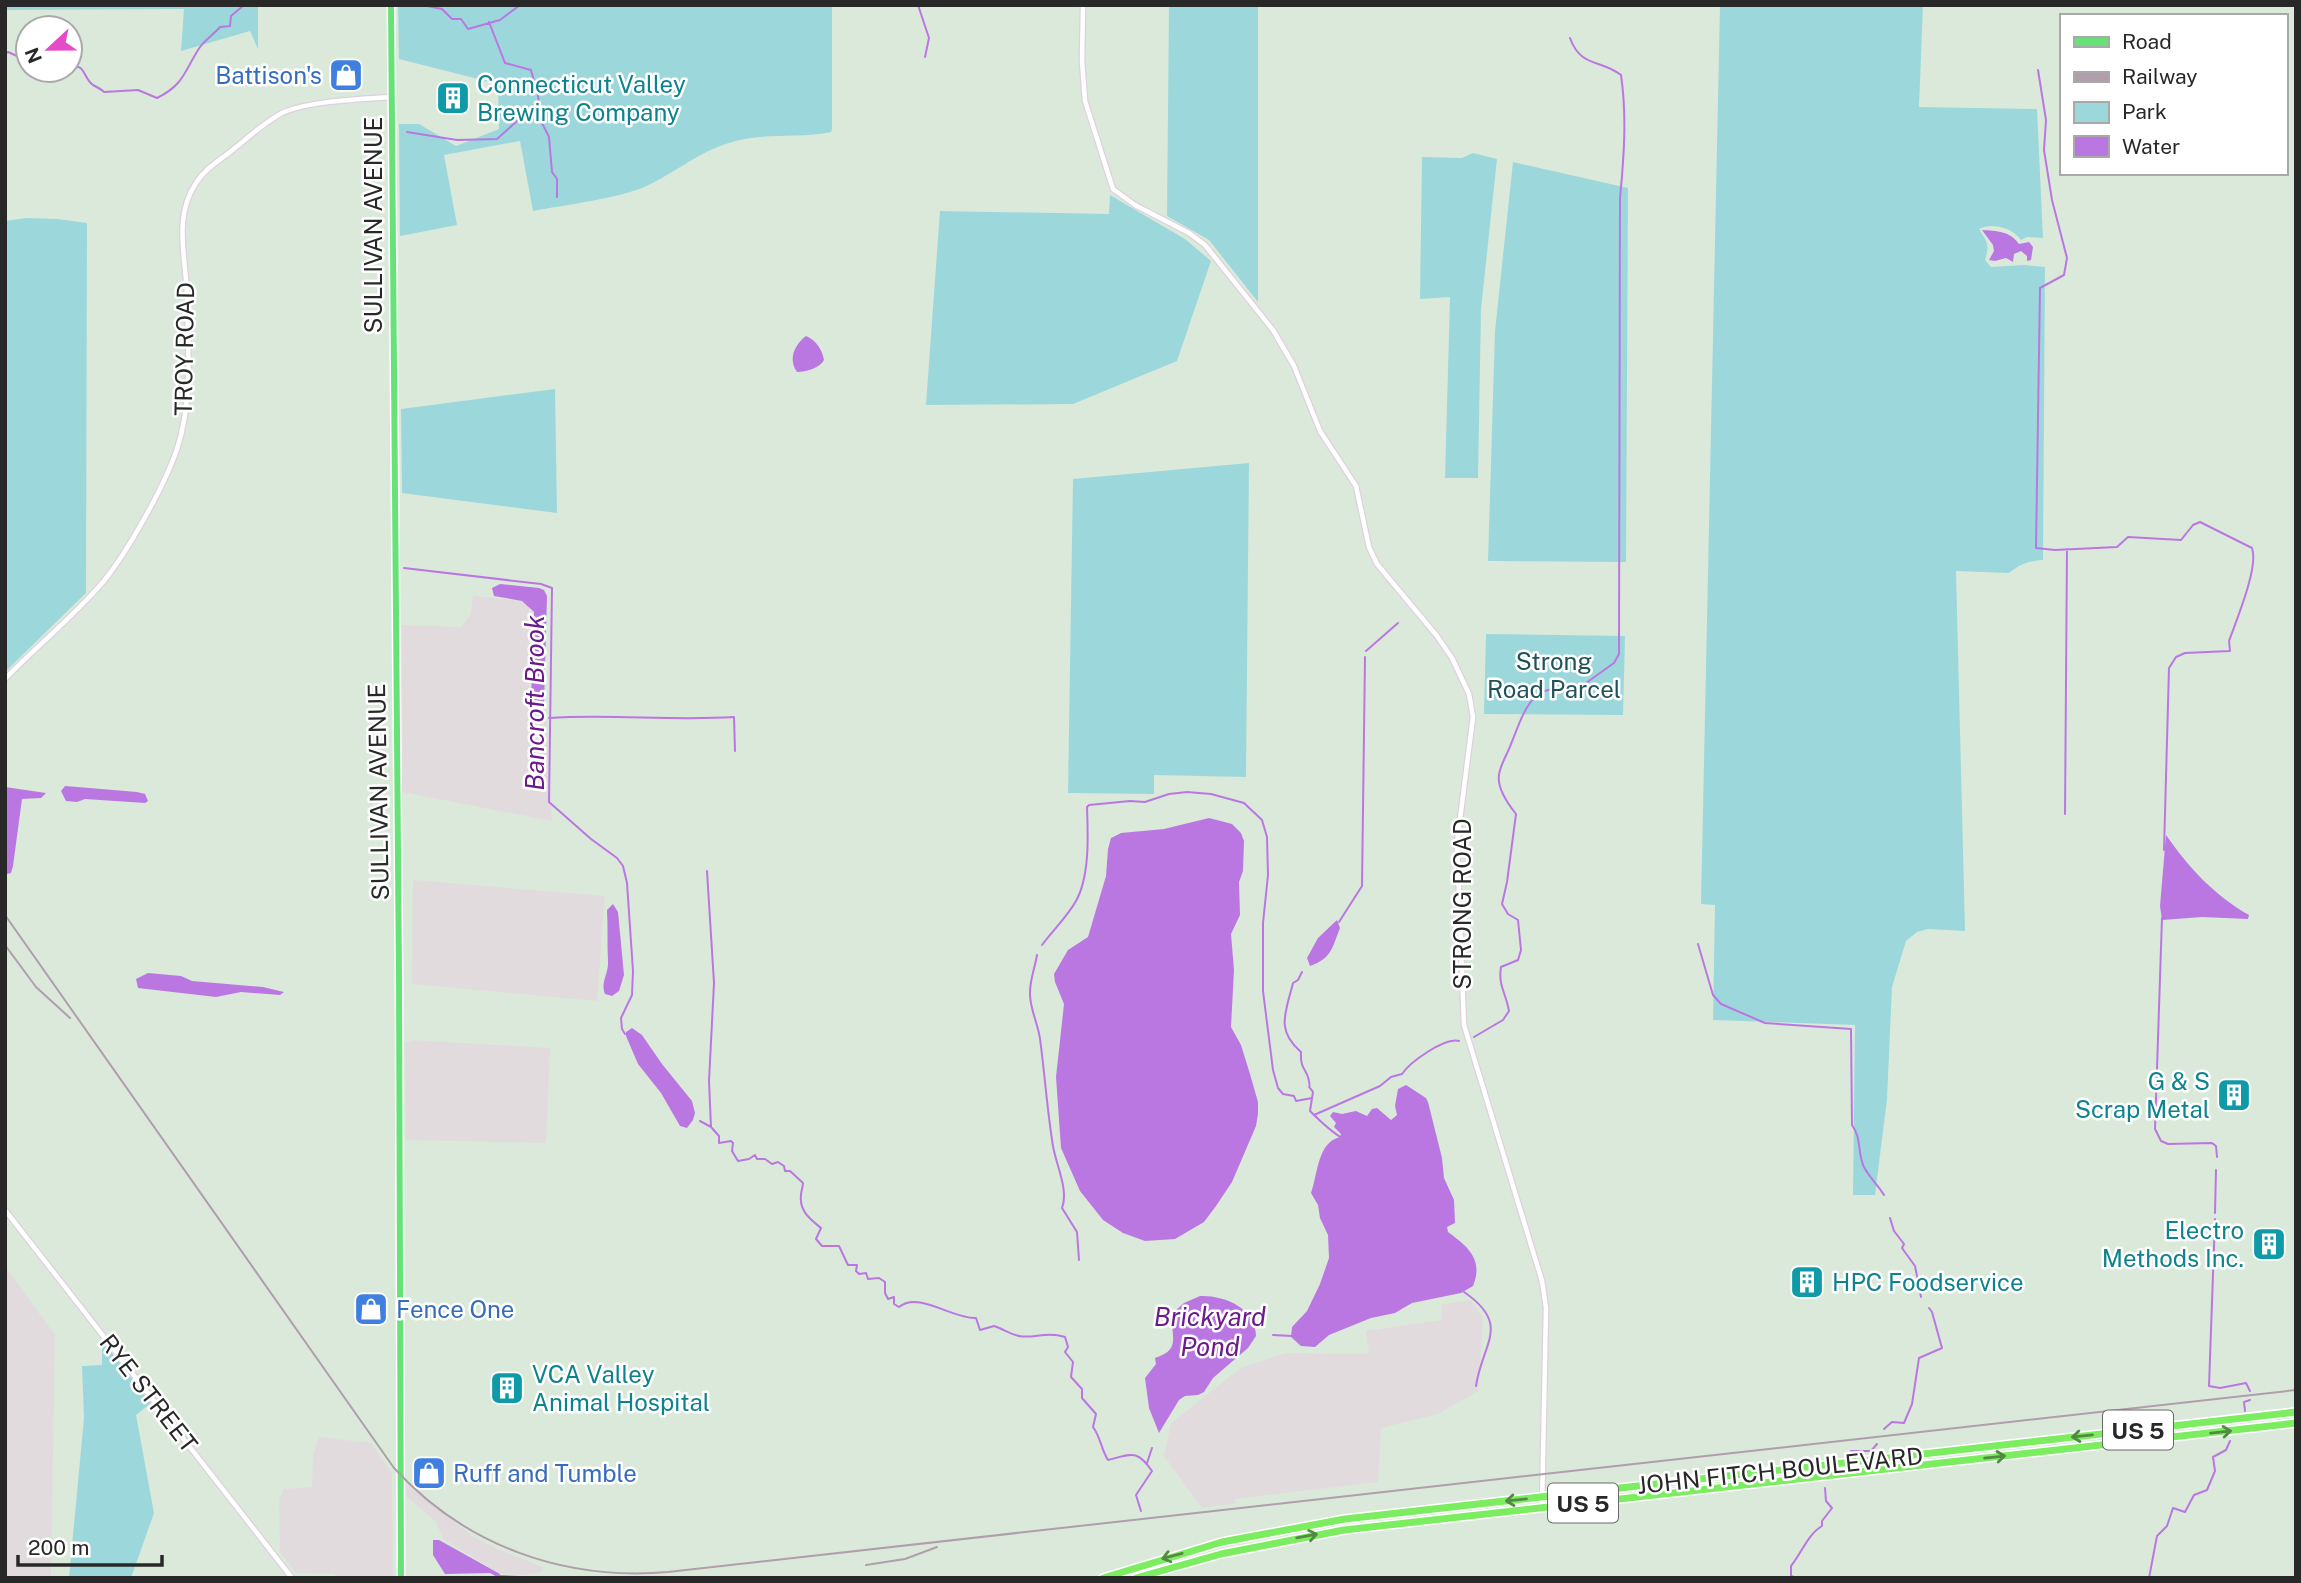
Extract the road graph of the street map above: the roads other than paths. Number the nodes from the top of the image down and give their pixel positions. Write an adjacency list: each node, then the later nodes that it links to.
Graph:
1 (391, 5): 3 (main road, SULLIVAN AVENUE)
2 (1083, 5): 8 (street, STRONG ROAD)
3 (392, 97): 4 (street, TROY ROAD); 13 (main road, SULLIVAN AVENUE)
4 (5, 680)
5 (5, 1210): 12 (street, RYE STREET)
6 (2296, 1412): 8 (highway, JOHN FITCH BOULEVARD / US 5, one-way to 8)
7 (2296, 1423): 9 (highway, JOHN FITCH BOULEVARD / US 5, one-way to 7)
8 (1542, 1497): 9 (street, STRONG ROAD); 10 (highway, JOHN FITCH BOULEVARD / US 5, one-way to 10)
9 (1542, 1507): 11 (highway, JOHN FITCH BOULEVARD / US 5, one-way to 9)
10 (1238, 1539): 11 (highway); 14 (highway, JOHN FITCH BOULEVARD / US 5, one-way to 14)
11 (1240, 1550): 15 (highway, JOHN FITCH BOULEVARD / US 5)
12 (292, 1578)
13 (401, 1578)
14 (1103, 1578)
15 (1136, 1578)

